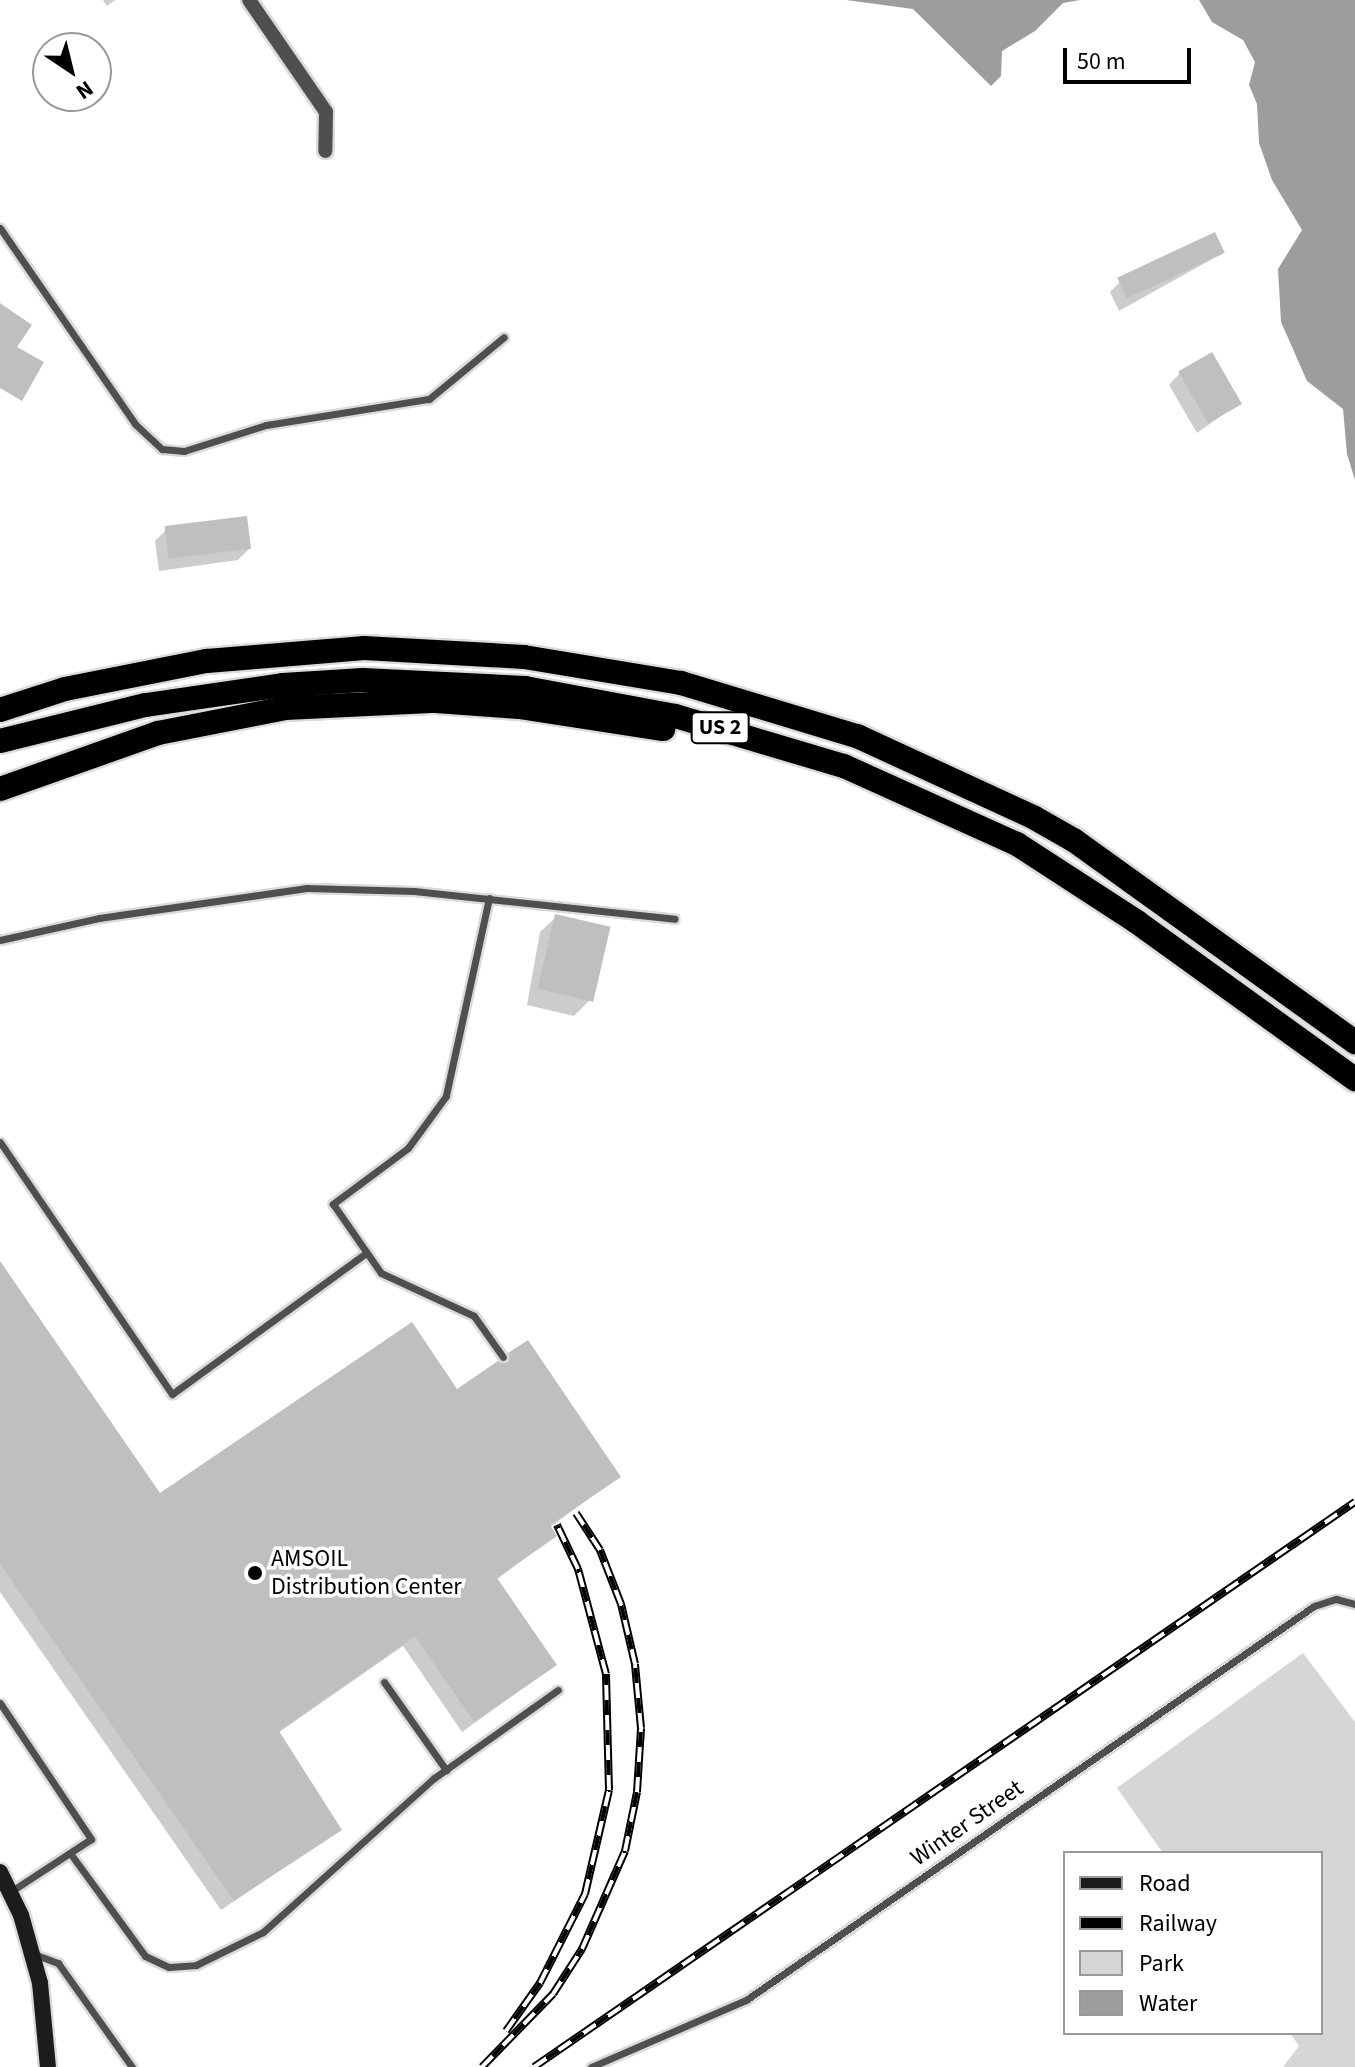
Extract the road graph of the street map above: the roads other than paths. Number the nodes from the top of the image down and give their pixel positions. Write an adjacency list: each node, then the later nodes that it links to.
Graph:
1 (249, 0): 2 (street)
2 (325, 151)
3 (0, 228): 4 (lane)
4 (504, 337)
5 (0, 710): 12 (highway, US 2)
6 (762, 740): 7 (highway, US 2); 8 (highway); 13 (highway, US 2)
7 (0, 741)
8 (0, 789)
9 (489, 898): 10 (lane); 11 (lane); 15 (lane)
10 (675, 919)
11 (0, 940)
12 (1355, 1042)
13 (1355, 1079)
14 (0, 1142): 15 (lane)
15 (366, 1253): 16 (lane)
16 (503, 1357)
17 (1355, 1604): 28 (lane, Winter Street)
18 (384, 1682): 21 (lane)
19 (558, 1690): 21 (lane)
20 (0, 1703): 22 (lane)
21 (446, 1770): 22 (lane)
22 (70, 1853): 24 (lane)
23 (0, 1872): 24 (street)
24 (10, 1892): 25 (street)
25 (32, 1954): 26 (street); 27 (lane)
26 (48, 2067)
27 (132, 2067)
28 (591, 2067)

